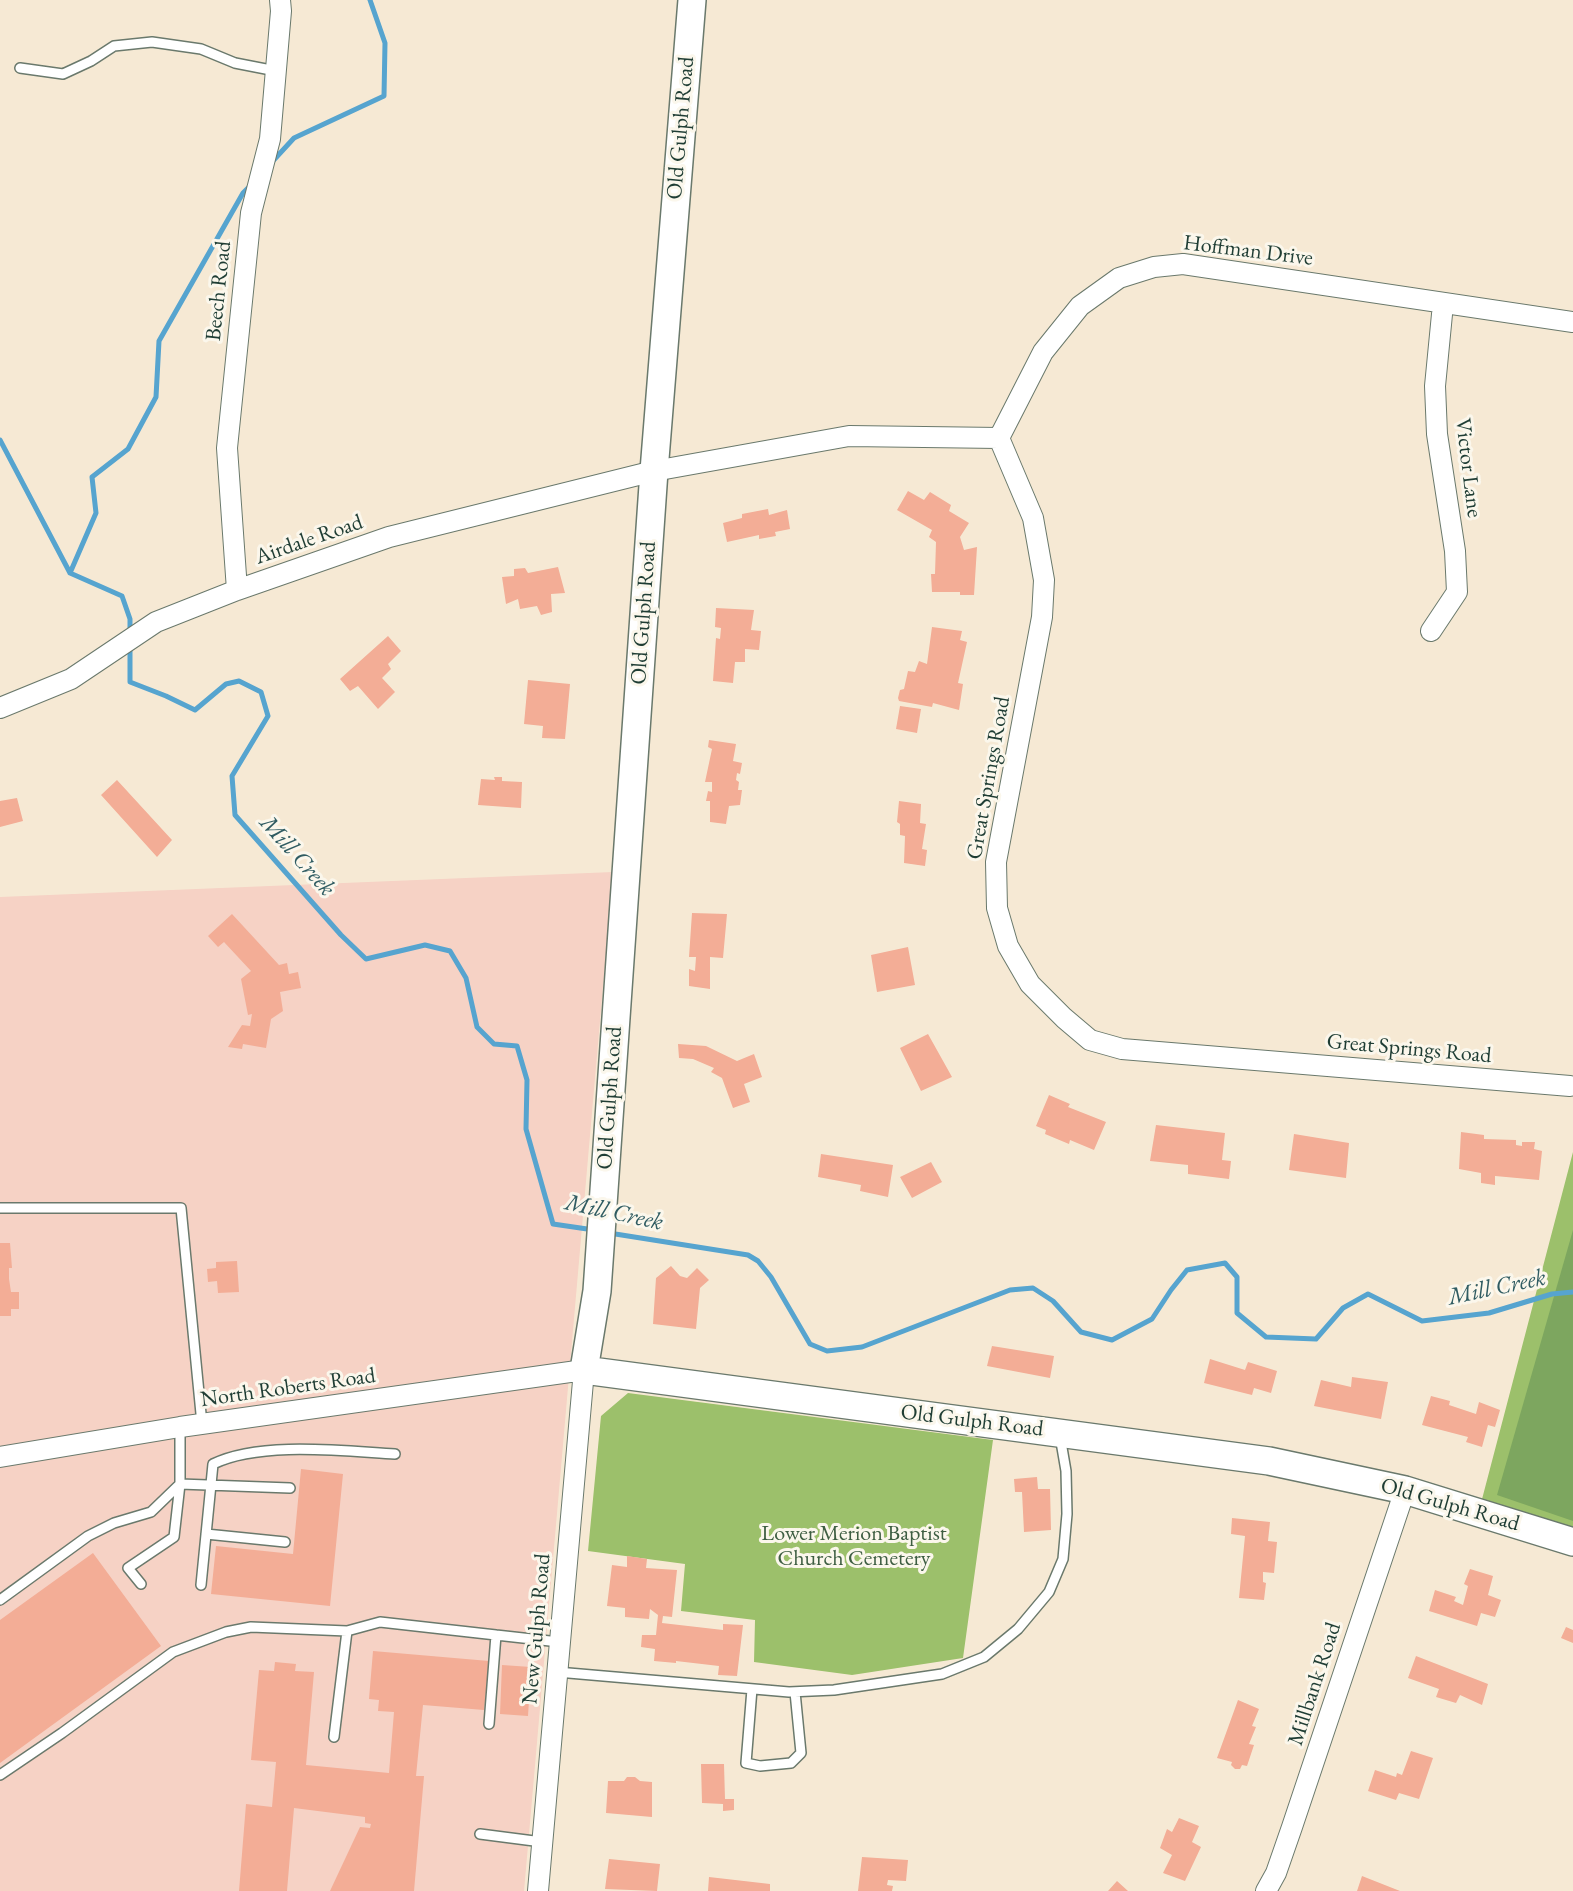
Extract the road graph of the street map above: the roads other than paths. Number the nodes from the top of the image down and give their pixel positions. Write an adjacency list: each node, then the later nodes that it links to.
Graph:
1 (280, 0): 4 (street, Beech Road)
2 (692, 0): 8 (street, Old Gulph Road)
3 (20, 68): 4 (lane)
4 (276, 71): 9 (street, Beech Road)
5 (1443, 304): 6 (street, Hoffman Drive); 7 (street, Hoffman Drive); 10 (street, Victor Lane)
6 (1573, 322)
7 (999, 438): 8 (street); 12 (street, Great Springs Road)
8 (654, 471): 9 (street, Airdale Road); 14 (street, Old Gulph Road)
9 (237, 590): 11 (street, Airdale Road)
10 (1431, 631)
11 (0, 708)
12 (1570, 1086)
13 (0, 1208): 15 (lane)
14 (584, 1370): 15 (street, North Roberts Road); 17 (street, Old Gulph Road); 32 (street, New Gulph Road)
15 (202, 1424): 16 (street, North Roberts Road)
16 (180, 1427): 19 (street, North Roberts Road); 20 (lane)
17 (1059, 1432): 23 (street, Old Gulph Road); 35 (lane)
18 (395, 1454): 21 (lane)
19 (0, 1457)
20 (180, 1484): 21 (lane); 27 (lane); 29 (lane)
21 (211, 1485): 22 (lane); 24 (lane)
22 (290, 1488)
23 (1405, 1490): 26 (street, Old Gulph Road); 42 (street, Millbank Road)
24 (206, 1534): 25 (lane); 28 (lane)
25 (285, 1542)
26 (1573, 1542)
27 (141, 1584)
28 (201, 1586)
29 (0, 1600)
30 (347, 1631): 31 (lane); 37 (lane); 38 (lane)
31 (496, 1635): 32 (lane); 36 (lane)
32 (559, 1642): 33 (street, New Gulph Road)
33 (557, 1672): 34 (lane); 40 (street, New Gulph Road)
34 (752, 1689): 35 (lane); 35 (lane)
35 (795, 1692)
36 (489, 1724)
37 (334, 1737)
38 (0, 1775)
39 (480, 1834): 40 (lane)
40 (542, 1842): 41 (street, New Gulph Road)
41 (538, 1891)
42 (1266, 1891)

